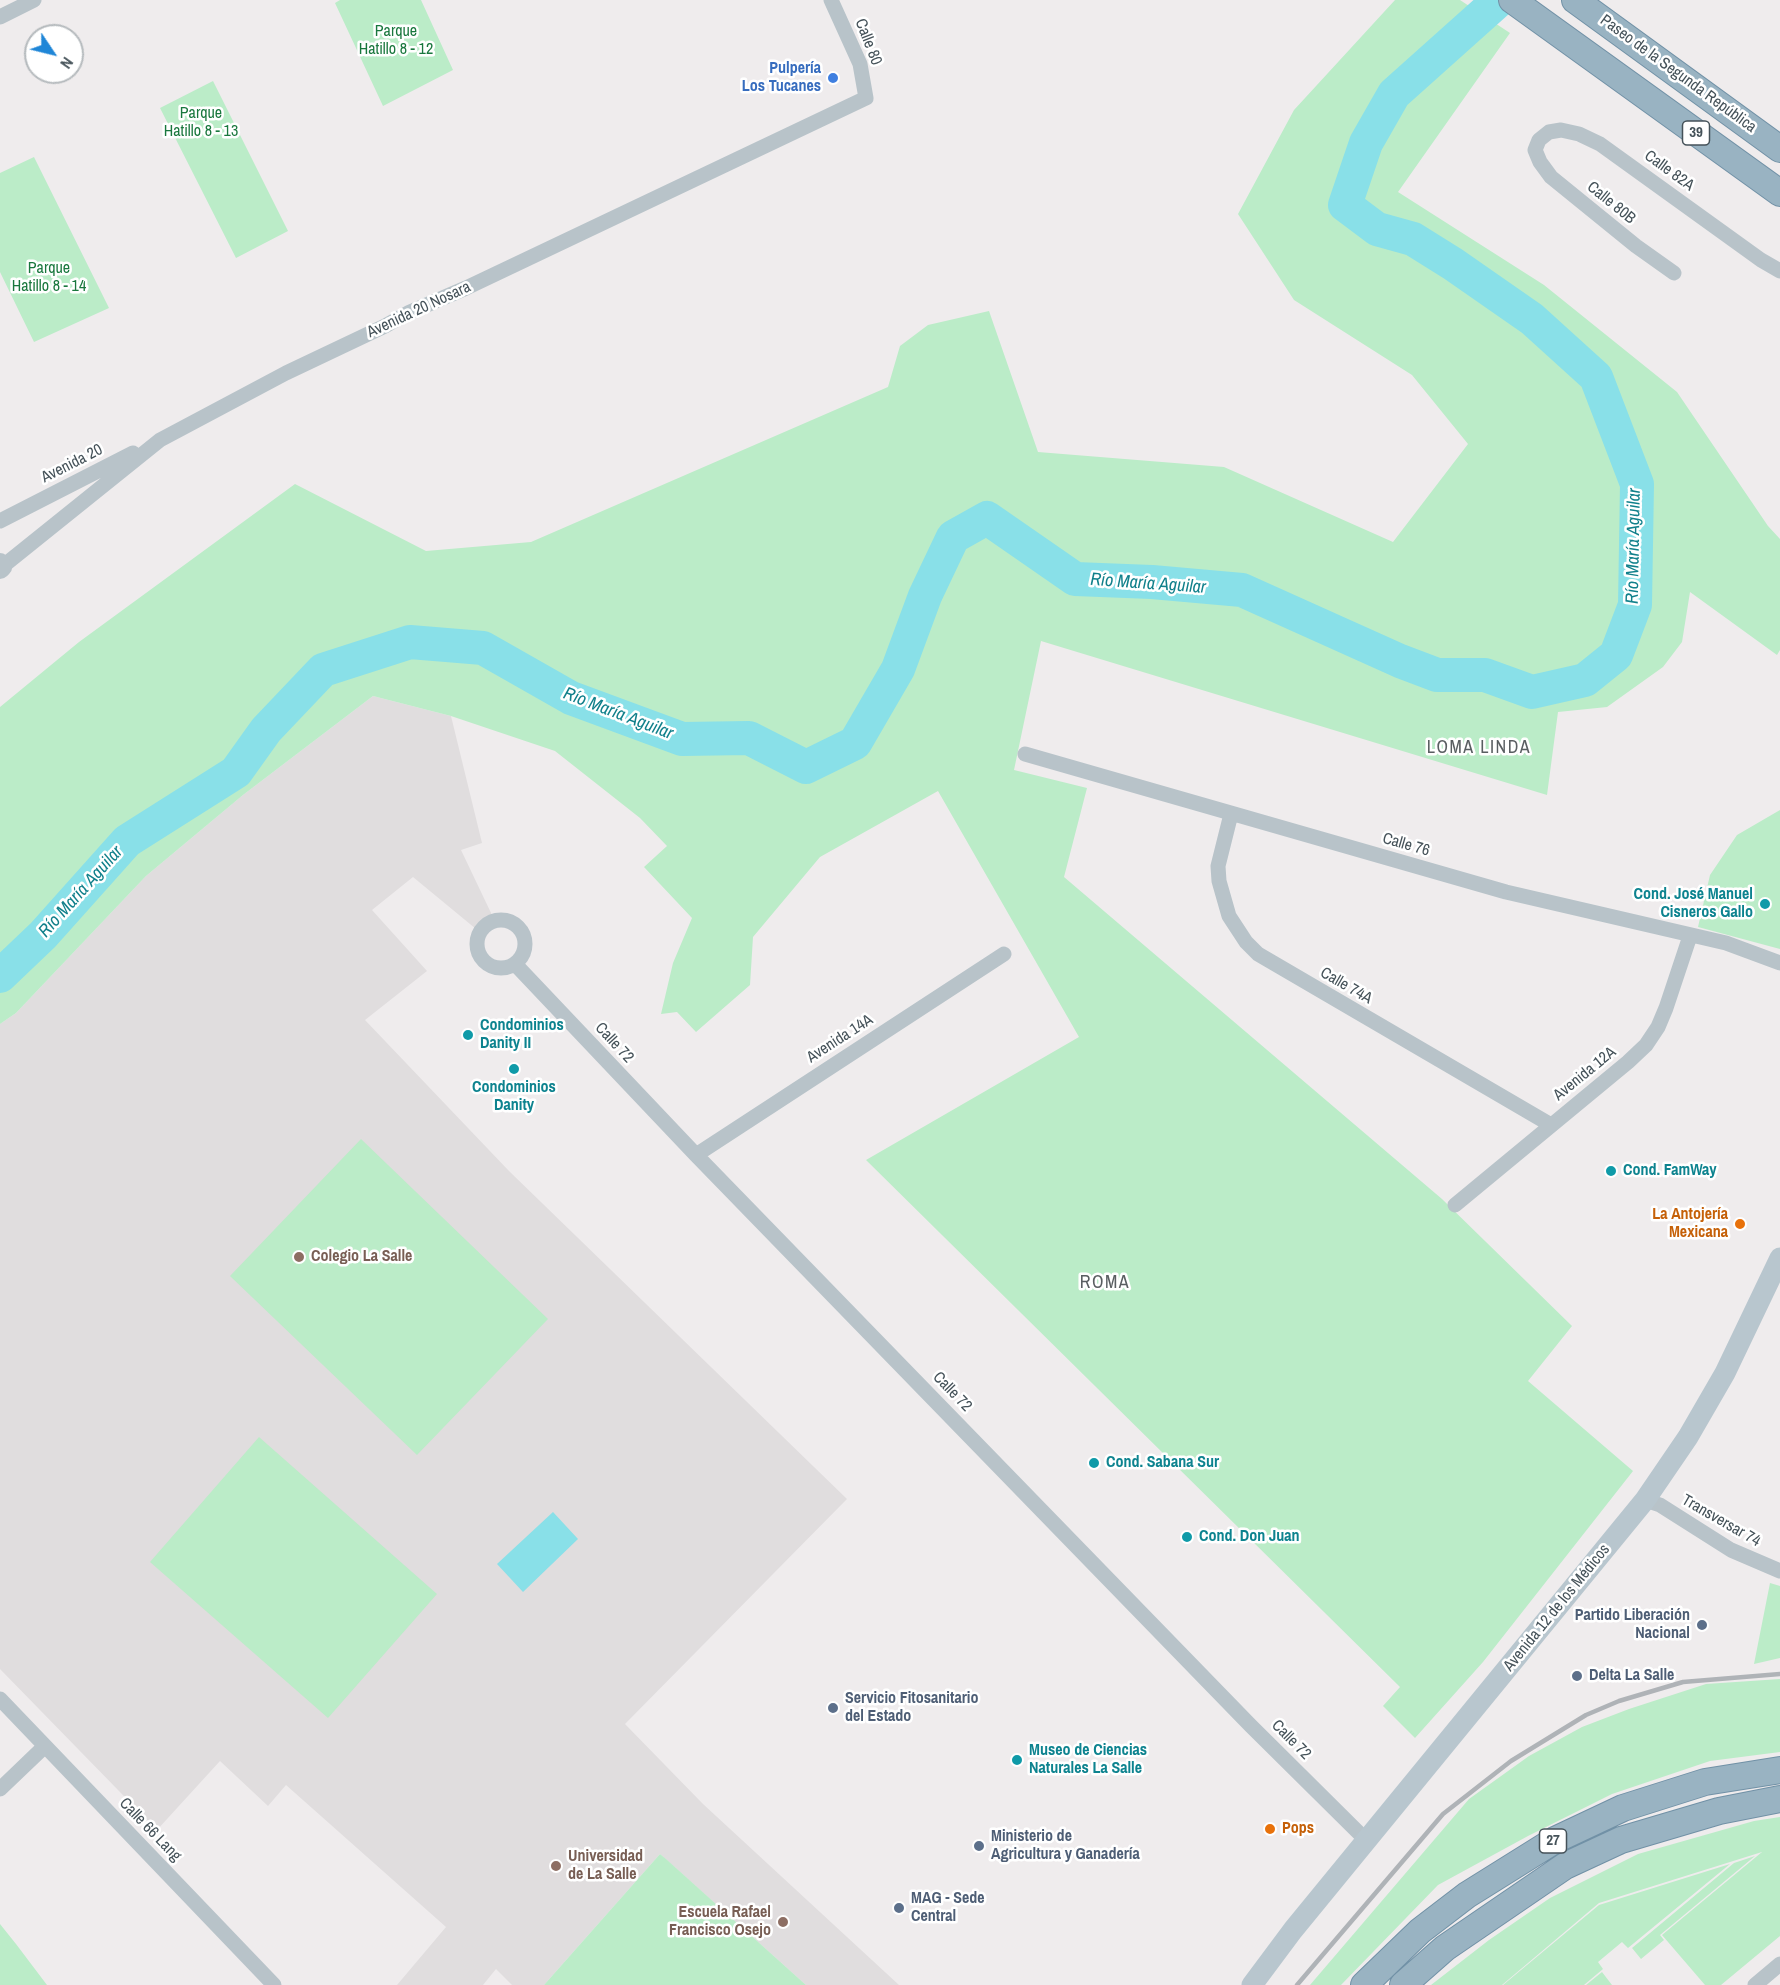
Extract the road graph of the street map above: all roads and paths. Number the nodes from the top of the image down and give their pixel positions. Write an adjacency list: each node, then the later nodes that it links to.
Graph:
1 (34, 0): 5 (street)
2 (831, 0): 6 (street, Calle 80)
3 (1512, 0): 9 (highway, 39)
4 (1575, 0): 7 (highway, Paseo de la Segunda República / 39)
5 (0, 16)
6 (866, 98): 12 (street, Avenida 20 Nosara)
7 (1780, 149)
8 (1535, 150): 10 (street, Calle 82A); 11 (street, Calle 80B)
9 (1780, 193)
10 (1780, 271)
11 (1674, 273)
12 (160, 440): 13 (street, Avenida 20); 14 (street, Avenida 20 Nosara)
13 (0, 521)
14 (1, 566)
15 (1025, 754): 16 (street, Calle 76)
16 (1231, 814): 17 (street, Calle 76); 21 (street, Calle 74A)
17 (1690, 936): 19 (street, Calle 76); 21 (street, Avenida 12A)
18 (1004, 954): 22 (street, Avenida 14A)
19 (1780, 963)
20 (515, 964): 22 (street, Calle 72)
21 (1551, 1125): 23 (street, Avenida 12A)
22 (696, 1155): 32 (street, Calle 72)
23 (1455, 1205)
24 (1780, 1258): 25 (main road, Avenida 12 de los Médicos)
25 (1645, 1500): 26 (street, Transversar 74); 32 (main road, Avenida 12 de los Médicos)
26 (1780, 1571)
27 (0, 1699): 28 (street, Calle 66 Lang)
28 (45, 1746): 30 (street); 35 (street, Calle 66 Lang)
29 (1780, 1770): 38 (highway, 27)
30 (0, 1789)
31 (1780, 1799): 39 (highway, 27)
32 (1367, 1841): 33 (main road, Avenida 12 de los Médicos)
33 (1293, 1930): 36 (main road, Avenida 12 de los Médicos); 37 (main road, Avenida 12 de los Médicos)
34 (1780, 1964): 40 (street)
35 (274, 1985)
36 (1235, 1985)
37 (1252, 1985)
38 (1364, 1985)
39 (1402, 1985)
40 (1755, 1985)

